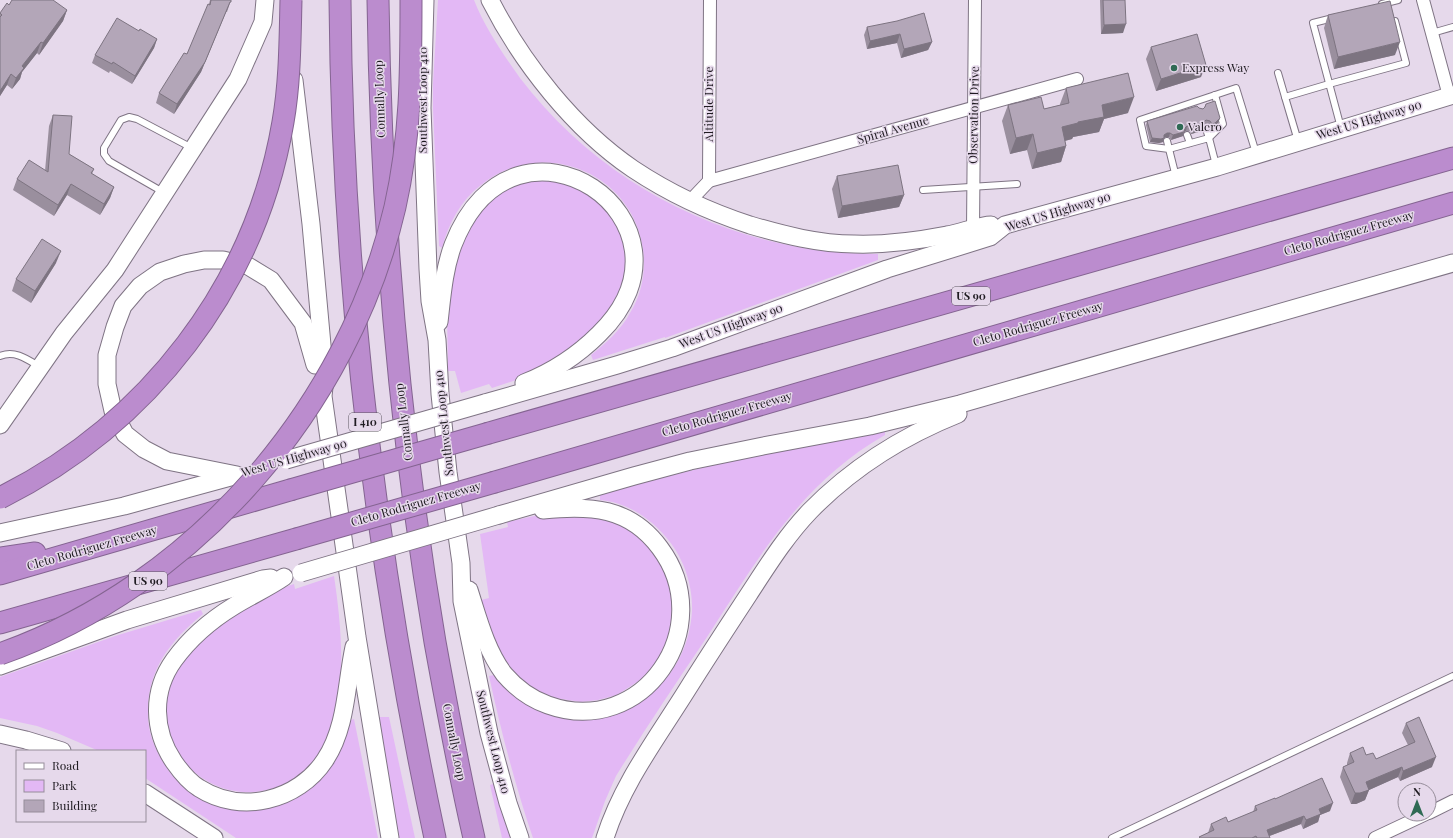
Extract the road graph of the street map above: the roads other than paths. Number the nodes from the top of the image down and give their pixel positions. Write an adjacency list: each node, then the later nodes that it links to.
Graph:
1 (265, 0): 40 (main road)
2 (287, 0): 59 (main road)
3 (291, 0): 64 (highway, bridge)
4 (340, 0): 85 (highway, I 410)
5 (411, 0): 74 (highway, bridge)
6 (425, 0): 56 (main road, Southwest Loop 410)
7 (490, 0): 51 (main road)
8 (710, 0): 46 (street, Altitude Drive)
9 (975, 0): 27 (street, Observation Drive)
10 (1398, 0): 12 (lane)
11 (1423, 0): 19 (street)
12 (1390, 2): 14 (lane); 15 (lane)
13 (379, 4): 86 (highway, Connally Loop)
14 (1374, 6)
15 (1392, 10)
16 (1336, 17): 22 (lane)
17 (1394, 18): 22 (lane)
18 (1453, 27): 19 (lane)
19 (1432, 33): 24 (street)
20 (1278, 73): 25 (lane)
21 (1077, 79): 27 (street, Spiral Avenue)
22 (1329, 84): 25 (lane); 34 (lane)
23 (1215, 95): 26 (lane); 36 (lane); 42 (lane)
24 (1451, 95): 34 (main road, West US Highway 90)
25 (1285, 97): 38 (lane)
26 (1197, 101): 28 (lane); 29 (lane)
27 (975, 107): 46 (street, Spiral Avenue); 48 (street, Observation Drive)
28 (1180, 107): 30 (lane); 31 (lane)
29 (1200, 109)
30 (1160, 113): 32 (lane); 41 (lane)
31 (1182, 114)
32 (1162, 120)
33 (1206, 129): 36 (lane)
34 (1341, 129): 38 (main road, West US Highway 90)
35 (1187, 135): 39 (lane)
36 (1209, 138): 39 (lane); 44 (lane)
37 (1167, 141): 41 (lane)
38 (1299, 142): 42 (main road, West US Highway 90)
39 (1190, 144): 41 (lane)
40 (193, 149): 50 (main road); 50 (lane)
41 (1169, 150): 45 (lane)
42 (1257, 155): 44 (main road, West US Highway 90)
43 (1453, 158): 67 (highway, Cleto Rodriguez Freeway / US 90, bridge)
44 (1217, 167): 45 (main road, West US Highway 90)
45 (1176, 178): 53 (main road, West US Highway 90)
46 (709, 181): 51 (street)
47 (1017, 184): 48 (lane)
48 (973, 187): 49 (lane); 54 (street, Observation Drive)
49 (922, 190)
50 (165, 192): 58 (main road)
51 (690, 201): 54 (main road)
52 (1453, 203): 72 (highway, Cleto Rodriguez Freeway / US 90, bridge)
53 (1005, 225): 54 (main road); 61 (main road, West US Highway 90)
54 (973, 230)
55 (1453, 263): 60 (main road)
56 (437, 340): 61 (main road); 69 (main road, Southwest Loop 410)
57 (0, 356): 58 (lane)
58 (41, 367): 62 (main road)
59 (323, 396): 63 (main road); 73 (main road)
60 (987, 397): 65 (main road); 88 (main road)
61 (489, 402): 63 (main road, West US Highway 90, bridge)
62 (0, 425)
63 (237, 475): 66 (main road, West US Highway 90)
64 (0, 498)
65 (517, 510): 69 (main road); 71 (main road, bridge)
66 (0, 533)
67 (95, 547): 68 (highway); 70 (highway, Cleto Rodriguez Freeway / US 90)
68 (0, 558)
69 (461, 563): 87 (main road, Southwest Loop 410)
70 (0, 574)
71 (284, 577): 73 (main road); 75 (main road)
72 (0, 623)
73 (356, 637): 84 (main road)
74 (0, 654)
75 (0, 666)
76 (1453, 676): 89 (lane)
77 (0, 734): 78 (main road)
78 (59, 750)
79 (146, 794): 83 (main road)
80 (1453, 801): 81 (street)
81 (1437, 808)
82 (1409, 822): 90 (street)
83 (214, 838)
84 (390, 838)
85 (435, 838)
86 (474, 838)
87 (520, 838)
88 (605, 838)
89 (1112, 838)
90 (1375, 838)

